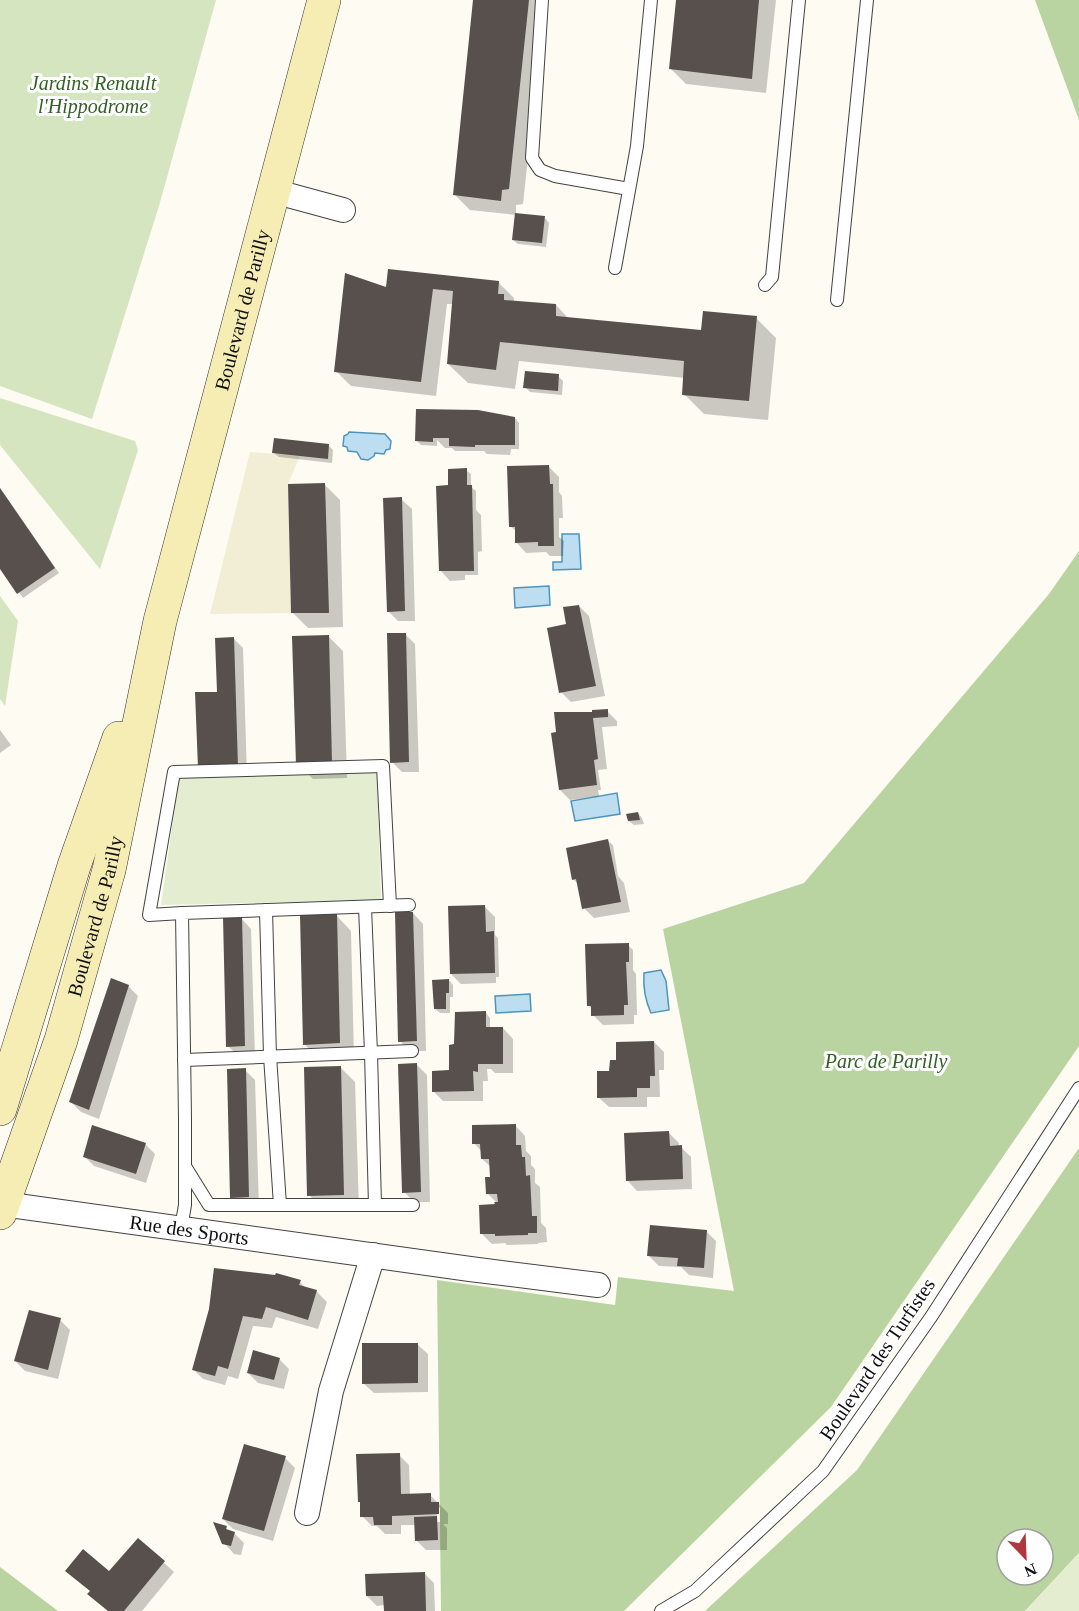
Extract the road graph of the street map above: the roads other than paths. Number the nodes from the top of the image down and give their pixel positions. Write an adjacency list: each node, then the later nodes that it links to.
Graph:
1 (324, 0): 7 (main road, Boulevard de Parilly)
2 (542, 0): 6 (lane)
3 (651, 0): 6 (lane)
4 (798, 0): 10 (lane)
5 (867, 0): 11 (lane)
6 (629, 189): 9 (lane)
7 (273, 191): 8 (street); 12 (main road, Boulevard de Parilly)
8 (343, 210)
9 (615, 268)
10 (765, 285)
11 (837, 300)
12 (160, 621): 23 (main road, Boulevard de Parilly); 28 (main road, Boulevard de Parilly)
13 (409, 905): 15 (lane)
14 (365, 906): 15 (lane); 16 (lane); 19 (lane)
15 (390, 906): 17 (lane)
16 (266, 910): 17 (lane); 20 (lane)
17 (182, 913): 21 (lane)
18 (412, 1051): 19 (lane)
19 (371, 1053): 20 (lane); 26 (lane)
20 (270, 1056): 21 (lane); 25 (lane)
21 (184, 1060): 24 (lane)
22 (1079, 1088): 33 (lane, Boulevard des Turfistes)
23 (0, 1109)
24 (185, 1167): 25 (lane); 29 (lane)
25 (280, 1205): 26 (lane)
26 (375, 1205): 27 (lane)
27 (413, 1205)
28 (2, 1209): 29 (street, Rue des Sports)
29 (181, 1228): 30 (street, Rue des Sports)
30 (373, 1255): 31 (street, Rue des Sports); 32 (street)
31 (598, 1285)
32 (307, 1513)
33 (661, 1611)

